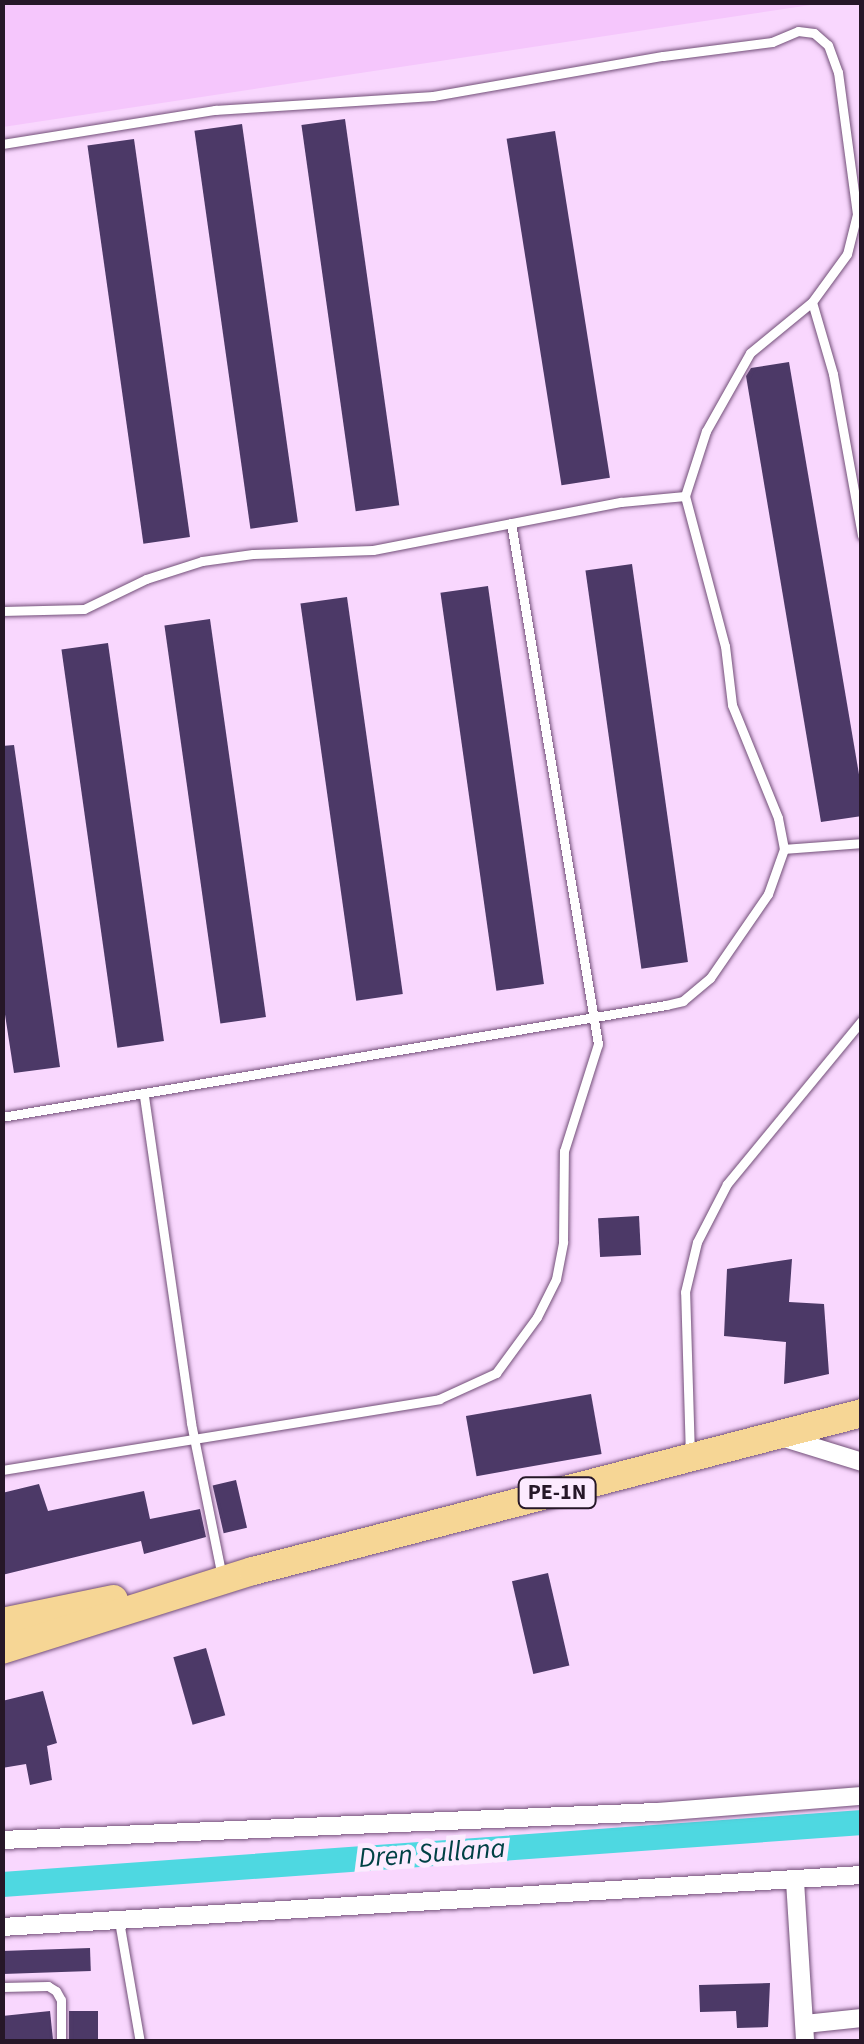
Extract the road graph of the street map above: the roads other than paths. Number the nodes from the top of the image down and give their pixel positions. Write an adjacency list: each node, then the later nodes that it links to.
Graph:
1 (2, 144): 2 (lane)
2 (812, 302): 3 (lane); 5 (lane)
3 (685, 496): 4 (lane); 8 (lane)
4 (511, 523): 6 (lane); 9 (lane)
5 (862, 535)
6 (2, 611)
7 (862, 843): 8 (lane)
8 (784, 849): 9 (lane)
9 (593, 1017): 11 (lane); 15 (lane)
10 (862, 1020): 16 (lane)
11 (144, 1096): 12 (lane); 15 (lane)
12 (2, 1117)
13 (862, 1413): 14 (main road, PE-1N)
14 (773, 1434): 16 (main road, PE-1N); 17 (street)
15 (195, 1441): 18 (lane); 20 (lane)
16 (690, 1456): 19 (main road, PE-1N)
17 (862, 1462)
18 (2, 1470)
19 (253, 1571): 20 (main road, PE-1N); 22 (main road, PE-1N)
20 (222, 1577): 21 (main road, PE-1N)
21 (2, 1622)
22 (2, 1650)
23 (862, 1796): 24 (street)
24 (2, 1840)
25 (862, 1875): 26 (street)
26 (795, 1881): 27 (street); 31 (street)
27 (119, 1919): 28 (street); 33 (lane)
28 (2, 1927)
29 (2, 1987): 32 (lane)
30 (862, 2018): 31 (street)
31 (805, 2033)
32 (61, 2042)
33 (140, 2042)

